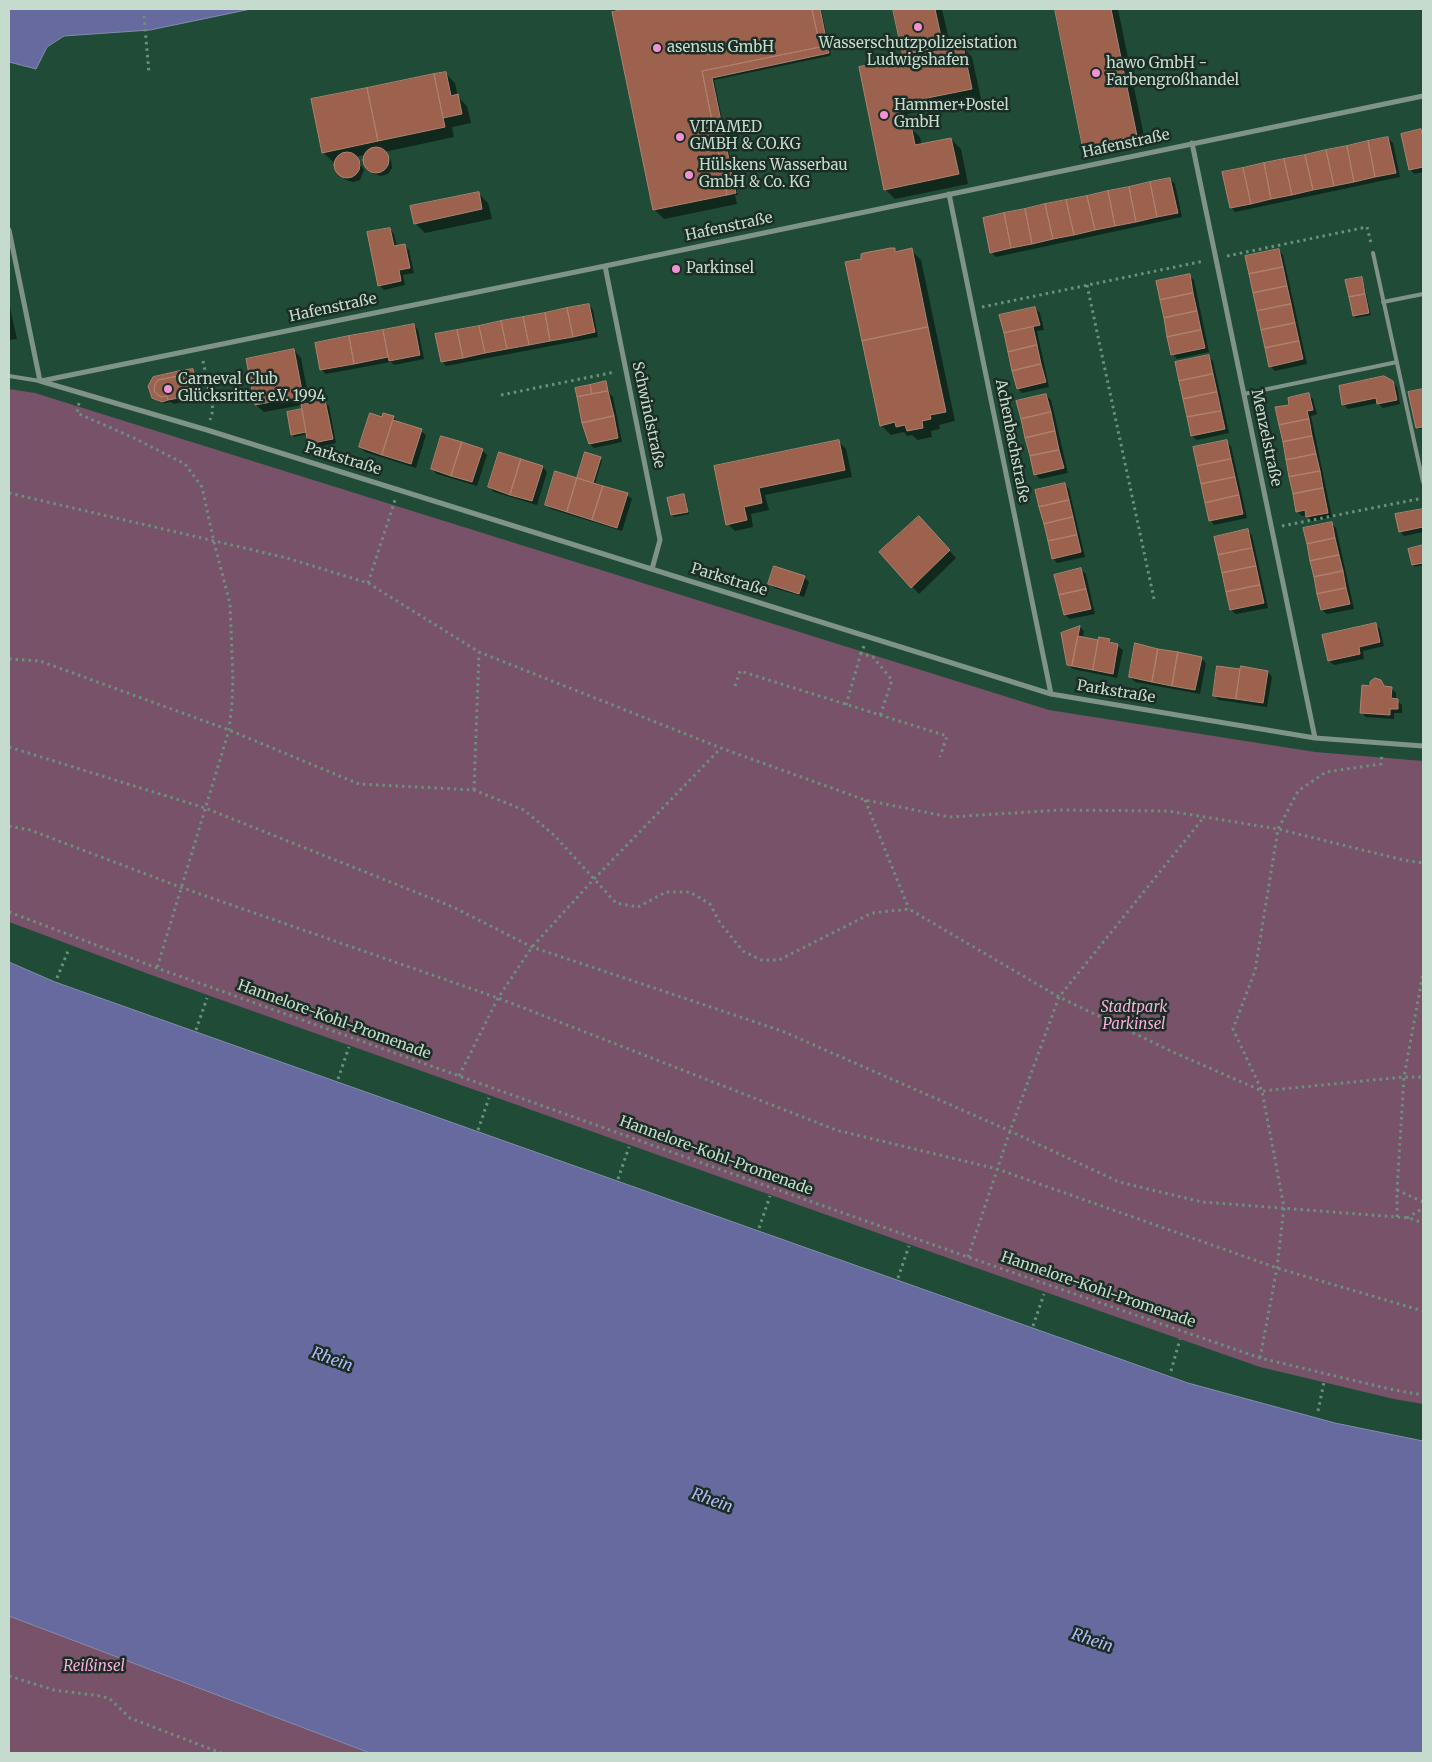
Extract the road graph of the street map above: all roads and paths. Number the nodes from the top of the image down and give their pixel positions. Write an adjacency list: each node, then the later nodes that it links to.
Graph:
1 (144, 16): 2 (path)
2 (149, 73)
3 (1423, 96): 4 (street, Hafenstraße)
4 (1192, 143): 5 (street, Hafenstraße); 8 (street, Menzelstraße)
5 (949, 194): 9 (street, Hafenstraße); 13 (street, Achenbachstraße)
6 (9, 230): 18 (street)
7 (1373, 253): 8 (path); 12 (lane)
8 (1216, 258): 10 (path); 20 (street, Menzelstraße)
9 (605, 266): 14 (street, Hafenstraße); 16 (street, Schwindstraße)
10 (1087, 285): 13 (path); 31 (path)
11 (1423, 294): 12 (lane)
12 (1383, 302): 15 (lane)
13 (973, 308): 37 (street, Achenbachstraße)
14 (200, 348): 18 (street, Hafenstraße); 22 (path)
15 (1397, 362): 20 (lane); 23 (lane)
16 (626, 370): 21 (path); 29 (street, Schwindstraße)
17 (9, 376): 18 (lane)
18 (40, 381): 19 (street, Parkstraße)
19 (82, 393): 22 (street, Parkstraße); 28 (path)
20 (1244, 394): 27 (street, Menzelstraße)
21 (501, 395)
22 (208, 430): 24 (street, Parkstraße)
23 (1423, 482)
24 (398, 490): 29 (street, Parkstraße); 30 (path)
25 (9, 492): 28 (path)
26 (1423, 498): 27 (path)
27 (1272, 528): 41 (street, Menzelstraße)
28 (214, 542): 30 (path); 40 (path)
29 (652, 569): 32 (street, Parkstraße)
30 (368, 583): 33 (path)
31 (1154, 599)
32 (867, 636): 34 (path); 37 (street, Parkstraße)
33 (479, 652): 45 (path); 47 (path)
34 (861, 653): 38 (path); 39 (path)
35 (9, 659): 40 (path)
36 (735, 686): 38 (path)
37 (1051, 694): 41 (street, Parkstraße)
38 (846, 705): 39 (path)
39 (880, 716): 46 (path)
40 (229, 730): 47 (path); 49 (path)
41 (1315, 738): 42 (street, Parkstraße)
42 (1383, 743): 44 (street, Parkstraße); 52 (path)
43 (9, 746): 49 (path)
44 (1423, 746)
45 (721, 748): 48 (path); 54 (path)
46 (940, 757)
47 (474, 790): 54 (path)
48 (865, 800): 50 (path); 56 (path)
49 (205, 808): 55 (path); 58 (path)
50 (1204, 816): 52 (path); 63 (path)
51 (9, 826): 55 (path)
52 (1278, 829): 53 (path); 72 (path)
53 (1423, 864)
54 (593, 880): 56 (path); 58 (path)
55 (180, 887): 60 (path); 65 (path)
56 (909, 909): 63 (path)
57 (9, 912): 60 (path, Hannelore-Kohl-Promenade)
58 (532, 947): 65 (path); 75 (path)
59 (68, 951): 62 (path)
60 (157, 968): 68 (path, Hannelore-Kohl-Promenade)
61 (1423, 972): 69 (path)
62 (57, 978)
63 (1059, 997): 72 (path); 75 (path)
64 (207, 998): 66 (path)
65 (498, 998): 68 (path); 77 (path)
66 (196, 1030)
67 (349, 1047): 71 (path)
68 (459, 1076): 89 (path, Hannelore-Kohl-Promenade)
69 (1404, 1077): 70 (path); 72 (path); 79 (path)
70 (1423, 1077)
71 (338, 1079)
72 (1262, 1091): 82 (path)
73 (489, 1098): 74 (path)
74 (478, 1130)
75 (1010, 1131): 77 (path); 82 (path)
76 (629, 1147): 78 (path)
77 (997, 1170): 89 (path); 90 (path)
78 (618, 1179)
79 (1397, 1190): 81 (path); 84 (path)
80 (770, 1196): 87 (path)
81 (1423, 1202)
82 (1284, 1207): 84 (path); 90 (path)
83 (1423, 1208): 85 (path)
84 (1397, 1217): 85 (path)
85 (1407, 1218): 86 (path)
86 (1423, 1222)
87 (758, 1228)
88 (909, 1246): 91 (path)
89 (968, 1257): 96 (path, Hannelore-Kohl-Promenade)
90 (1277, 1268): 93 (path); 96 (path)
91 (898, 1278)
92 (1044, 1294): 94 (path)
93 (1423, 1311)
94 (1033, 1326)
95 (1180, 1339): 97 (path)
96 (1260, 1358): 99 (path, Hannelore-Kohl-Promenade)
97 (1171, 1371)
98 (1324, 1382): 100 (path)
99 (1423, 1395)
100 (1318, 1411)
101 (9, 1676): 102 (path)
102 (222, 1753)

